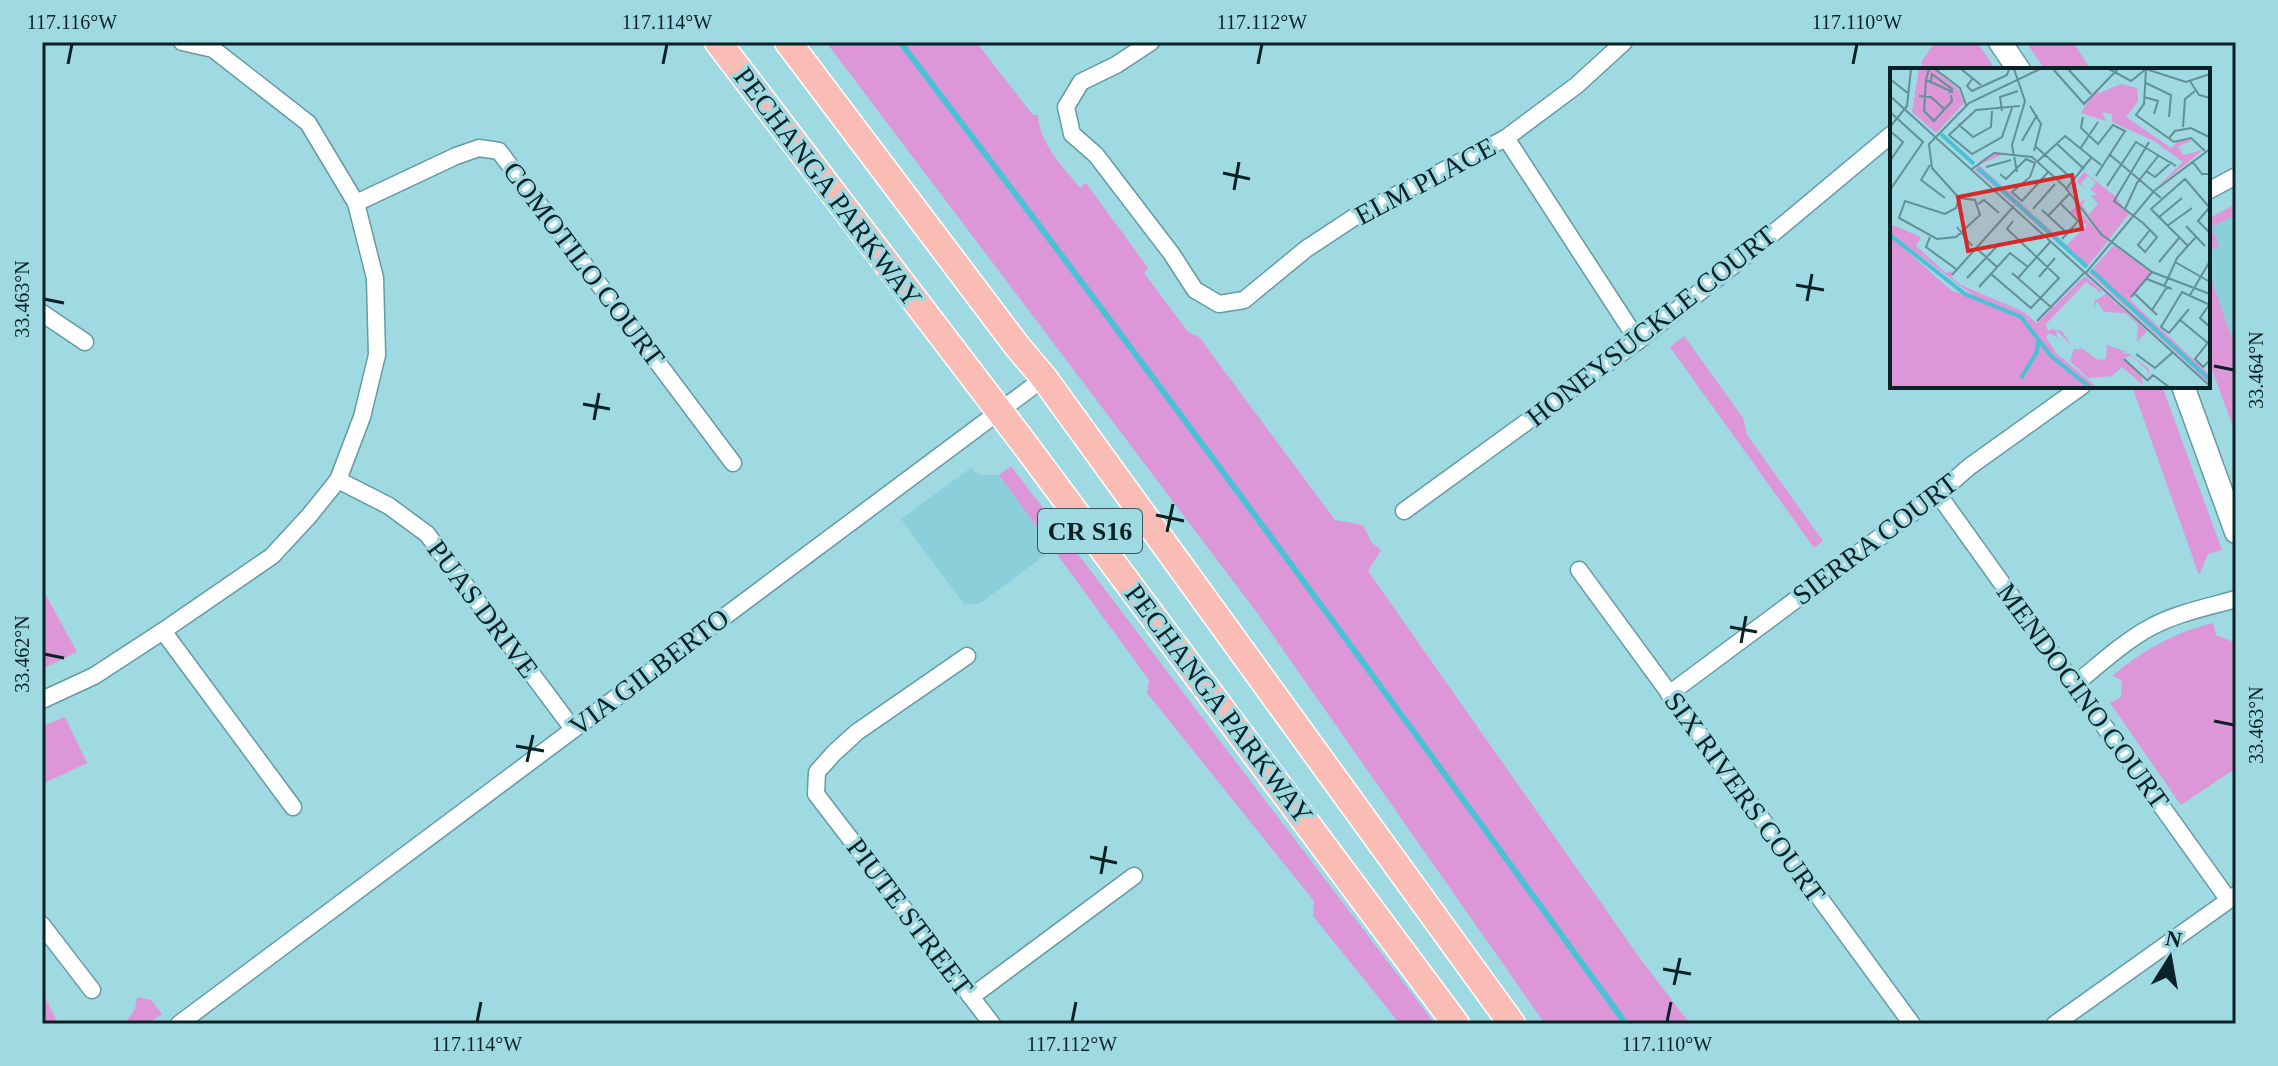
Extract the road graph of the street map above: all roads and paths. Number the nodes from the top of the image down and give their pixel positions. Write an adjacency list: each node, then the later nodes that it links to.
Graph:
1 (182, 42): 7 (street)
2 (718, 42): 20 (main road, PECHANGA PARKWAY / CR S16)
3 (788, 42): 17 (main road, PECHANGA PARKWAY / CR S16)
4 (1151, 42): 10 (street, ELM PLACE)
5 (1624, 42): 10 (street, ELM PLACE)
6 (2000, 42): 8 (street)
7 (215, 46): 13 (street)
8 (2018, 68)
9 (1890, 136): 15 (street, HONEYSUCKLE COURT)
10 (1506, 138): 15 (street)
11 (2236, 176): 12 (street)
12 (2210, 190)
13 (356, 203): 21 (street, COMOTILO COURT); 22 (street)
14 (42, 313): 16 (street)
15 (1638, 341): 24 (street, HONEYSUCKLE COURT)
16 (85, 342)
17 (1044, 378): 20 (street, VIA GILBERTO); 43 (main road, PECHANGA PARKWAY / CR S16)
18 (2079, 388): 23 (street, SIERRA COURT)
19 (2184, 388): 25 (street)
20 (998, 411): 33 (street, VIA GILBERTO); 42 (main road, PECHANGA PARKWAY / CR S16)
21 (733, 463)
22 (338, 480): 28 (street); 33 (street, PUAS DRIVE)
23 (1938, 494): 30 (street, MENDOCINO COURT); 31 (street, SIERRA COURT)
24 (1404, 511)
25 (2236, 532)
26 (1579, 570): 31 (street, SIX RIVERS COURT)
27 (2236, 599): 30 (street)
28 (163, 631): 32 (street); 34 (street)
29 (967, 656): 39 (street, PIUTE STREET)
30 (2074, 685): 36 (street, MENDOCINO COURT)
31 (1669, 694): 44 (street, SIX RIVERS COURT)
32 (42, 700)
33 (573, 729): 40 (street, VIA GILBERTO)
34 (293, 807)
35 (1134, 876): 39 (street)
36 (2232, 897): 45 (street)
37 (42, 925): 38 (street)
38 (92, 990)
39 (971, 997): 41 (street, PIUTE STREET)
40 (179, 1024)
41 (992, 1024)
42 (1456, 1024)
43 (1512, 1024)
44 (1912, 1024)
45 (2055, 1024)

